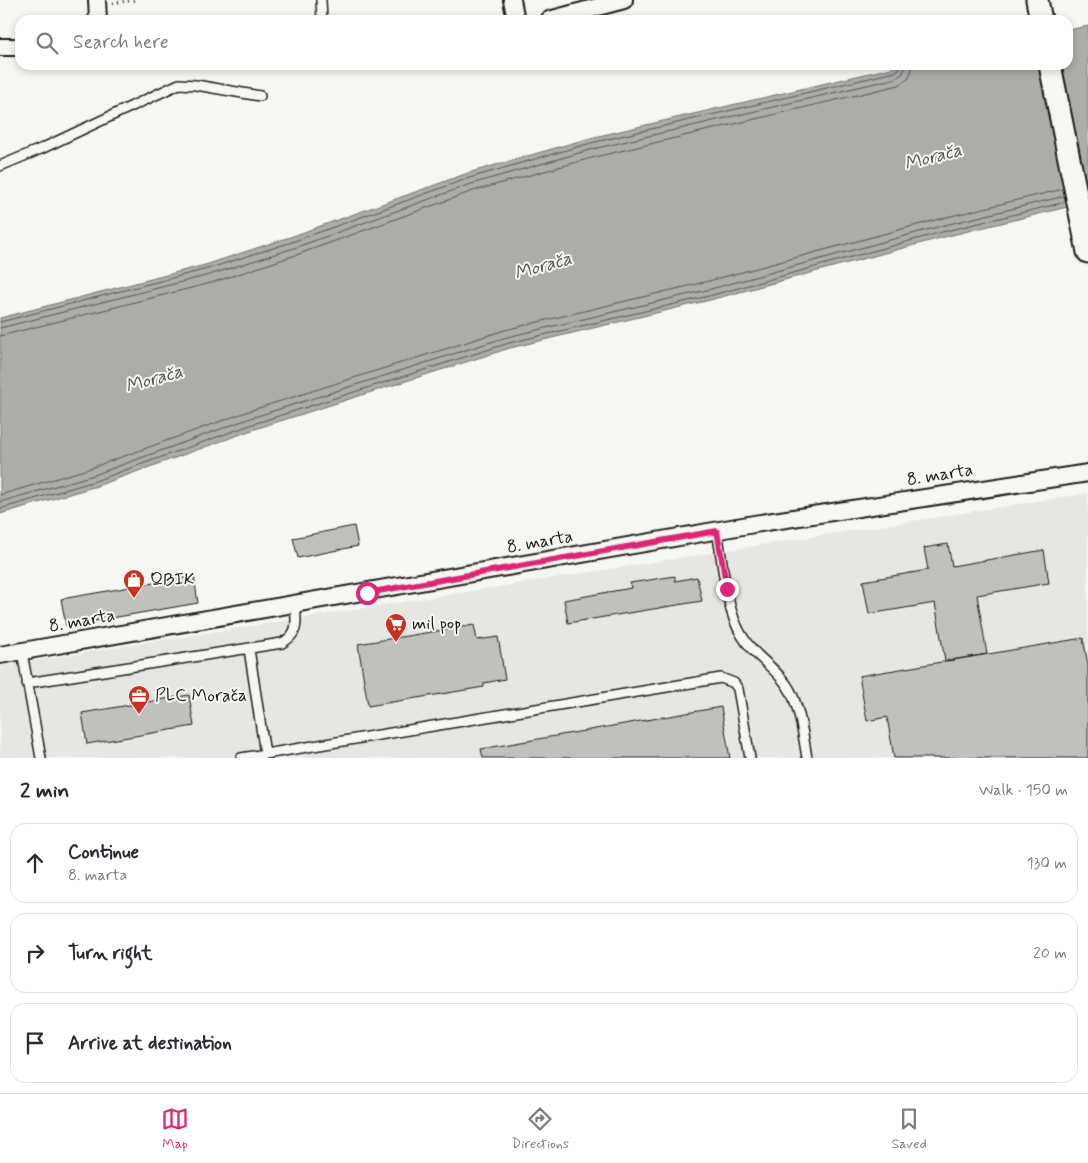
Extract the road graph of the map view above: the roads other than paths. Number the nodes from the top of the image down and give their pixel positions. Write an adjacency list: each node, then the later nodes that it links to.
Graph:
1 (97, 0): 6 (street)
2 (321, 0): 7 (lane)
3 (512, 0): 8 (street)
4 (624, 0): 9 (street)
5 (1038, 0): 10 (street)
6 (98, 15)
7 (322, 15)
8 (515, 15)
9 (568, 15)
10 (1041, 15)
11 (0, 47): 12 (street)
12 (15, 47)
13 (1051, 70): 16 (street)
14 (260, 96): 15 (lane)
15 (0, 166)
16 (1088, 252)
17 (1088, 473): 18 (street, 8. marta)
18 (717, 531): 19 (street, 8. marta); 28 (lane)
19 (295, 604): 20 (lane); 21 (street, 8. marta)
20 (249, 649): 23 (lane); 24 (lane)
21 (22, 652): 22 (street, 8. marta); 23 (lane)
22 (0, 655)
23 (27, 683): 25 (lane)
24 (265, 754): 26 (lane); 27 (lane)
25 (41, 758)
26 (241, 758)
27 (750, 758)
28 (807, 758)

